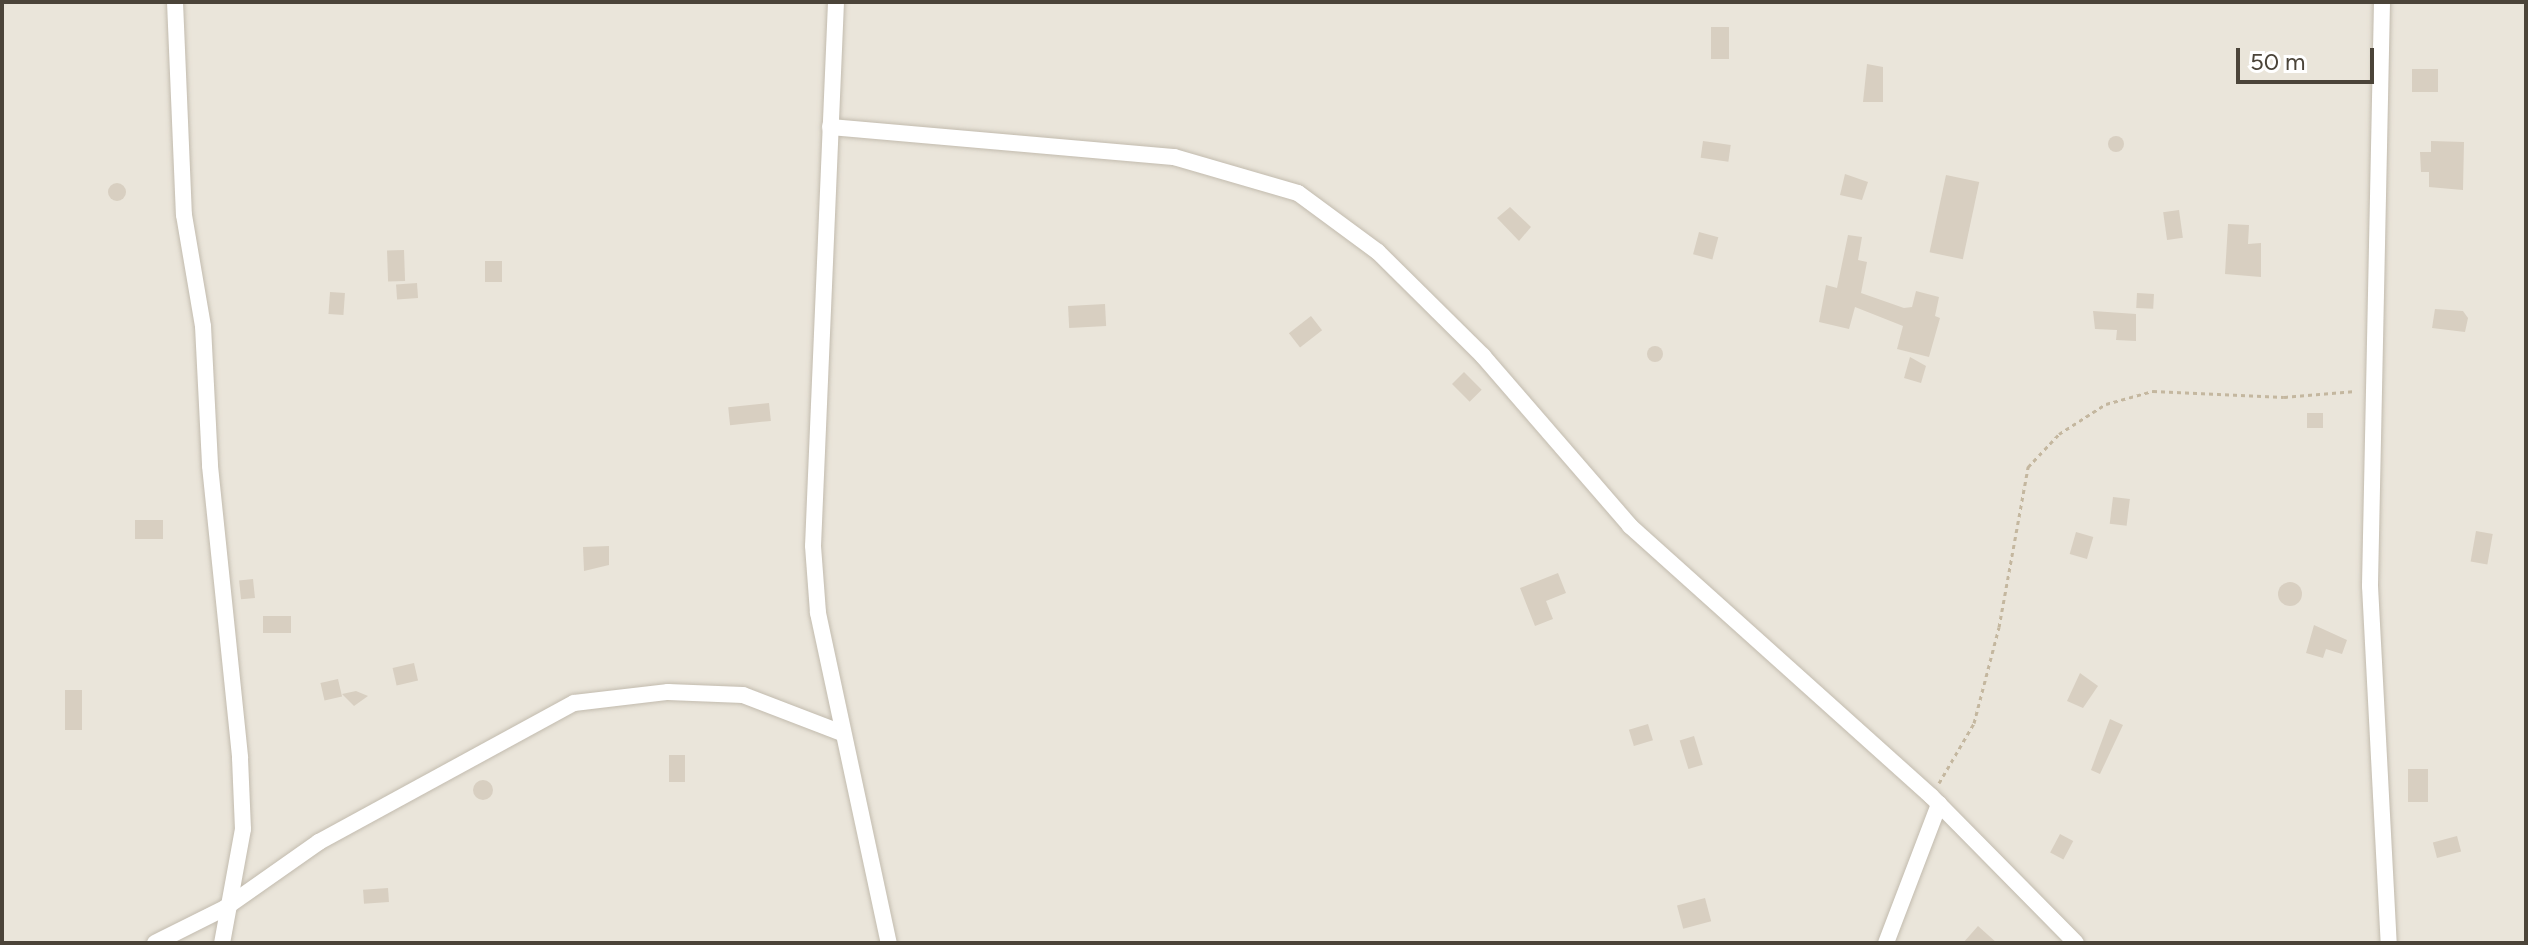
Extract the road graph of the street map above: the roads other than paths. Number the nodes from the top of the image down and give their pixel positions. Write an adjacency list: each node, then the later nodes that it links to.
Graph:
1 (175, 2): 7 (street)
2 (836, 2): 4 (street)
3 (2382, 2): 13 (street)
4 (830, 127): 5 (street); 6 (street)
5 (842, 733): 7 (street); 10 (street)
6 (1935, 800): 11 (street); 12 (street)
7 (225, 908): 8 (street); 9 (street)
8 (155, 943)
9 (222, 943)
10 (889, 943)
11 (1886, 943)
12 (2076, 943)
13 (2389, 943)

